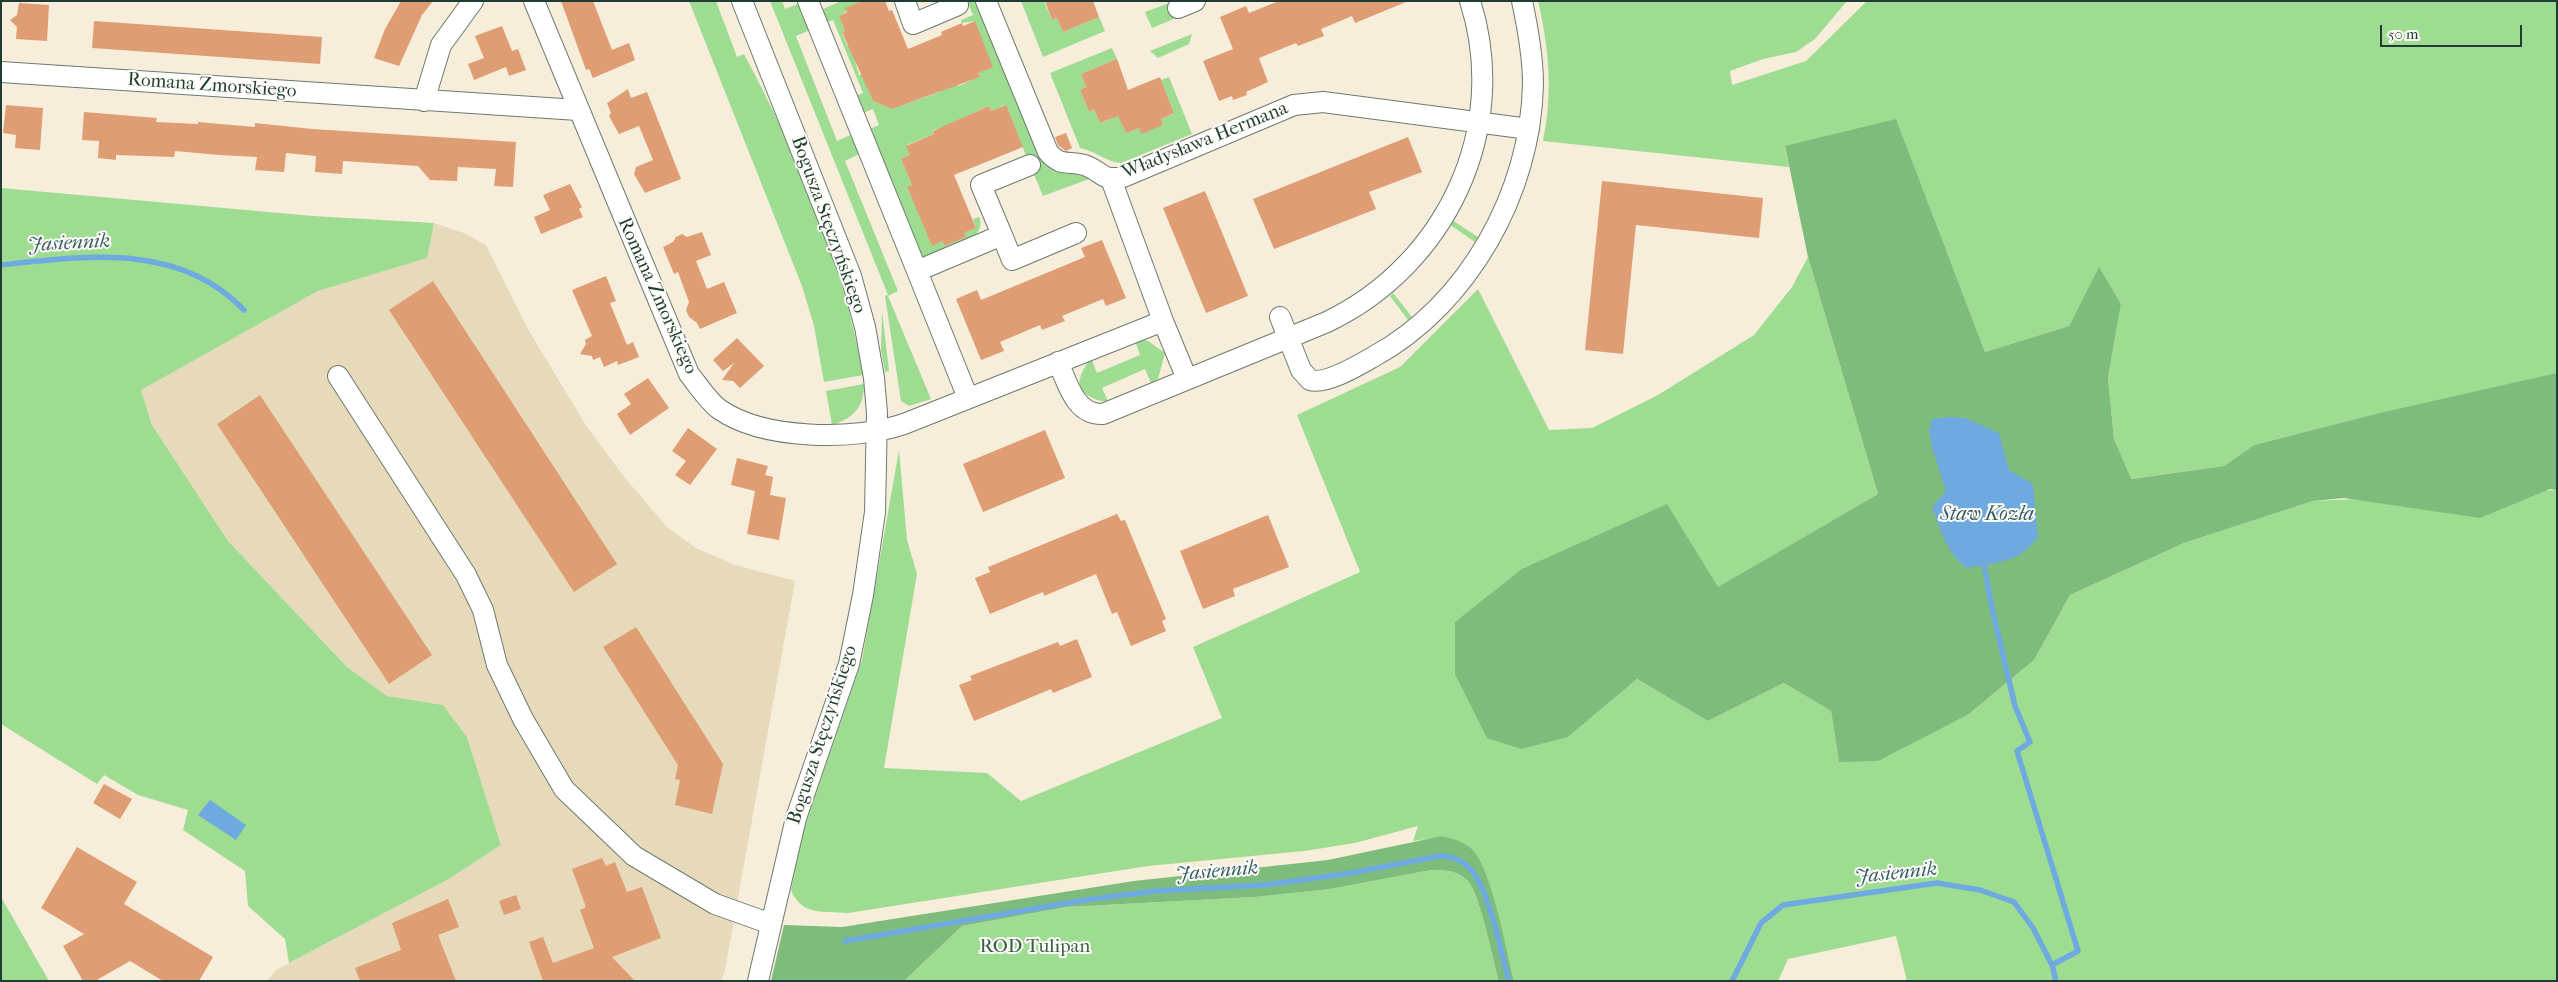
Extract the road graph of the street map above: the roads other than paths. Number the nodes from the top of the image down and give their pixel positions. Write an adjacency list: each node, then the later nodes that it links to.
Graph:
1 (473, 1): 11 (street)
2 (534, 1): 12 (street, Romana Zmorskiego)
3 (742, 1): 27 (street, Bogusza Stęczyńskiego)
4 (904, 1): 9 (street)
5 (986, 1): 16 (street, Władysława Hermana)
6 (1470, 1): 13 (street)
7 (1522, 1): 14 (street)
8 (810, 2): 19 (street)
9 (958, 6)
10 (1, 72): 11 (street, Romana Zmorskiego)
11 (424, 101): 12 (street, Romana Zmorskiego)
12 (578, 110): 27 (street, Romana Zmorskiego)
13 (1479, 121): 14 (street, Władysława Hermana); 16 (street, Władysława Hermana); 22 (street)
14 (1529, 128): 22 (street)
15 (1030, 165): 18 (street)
16 (1111, 179): 21 (street, Władysława Hermana)
17 (1076, 233): 18 (street)
18 (1002, 235): 19 (street)
19 (917, 271): 26 (street)
20 (1280, 317): 22 (street)
21 (1163, 321): 23 (street, Romana Zmorskiego); 25 (street, Władysława Hermana)
22 (1288, 338): 25 (street)
23 (1058, 362): 25 (street); 26 (street, Romana Zmorskiego)
24 (338, 376): 28 (street)
25 (1186, 379)
26 (968, 398): 27 (street, Romana Zmorskiego)
27 (877, 432): 28 (street, Bogusza Stęczyńskiego)
28 (771, 924): 29 (street, Bogusza Stęczyńskiego)
29 (758, 981)

